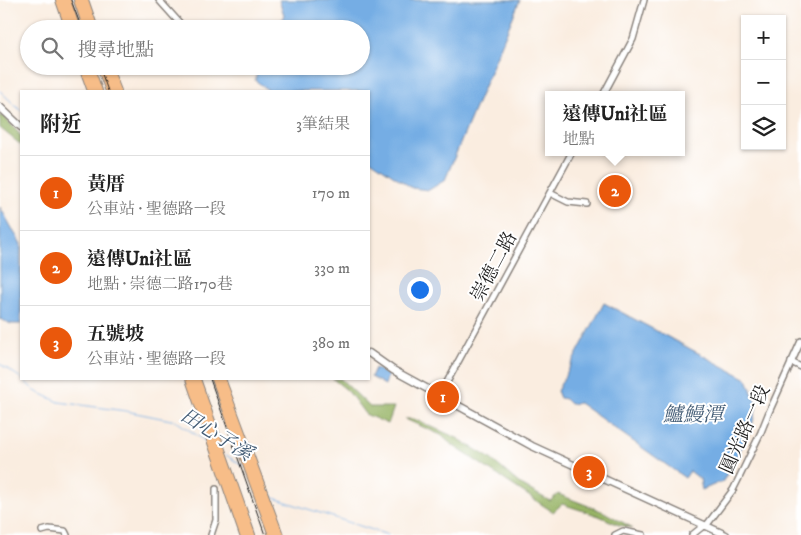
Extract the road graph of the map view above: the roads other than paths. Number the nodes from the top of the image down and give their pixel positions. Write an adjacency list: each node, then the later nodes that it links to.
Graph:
1 (60, 0): 7 (main road)
2 (66, 0): 8 (main road)
3 (78, 0): 9 (main road)
4 (84, 0): 10 (main road)
5 (158, 0): 11 (street)
6 (644, 0): 21 (street)
7 (67, 20)
8 (73, 20)
9 (85, 20)
10 (91, 20)
11 (177, 20)
12 (86, 75): 18 (main road)
13 (92, 75): 19 (main road)
14 (104, 75): 17 (main road)
15 (108, 75): 17 (main road)
16 (110, 75): 20 (main road)
17 (109, 88)
18 (92, 90)
19 (98, 90)
20 (116, 90)
21 (605, 91)
22 (0, 107): 23 (street)
23 (20, 126)
24 (570, 156): 25 (street, 崇德二路)
25 (550, 193): 26 (street); 34 (street, 崇德二路)
26 (587, 204)
27 (801, 340): 29 (street, 圓光路一段)
28 (370, 354): 34 (street)
29 (791, 362): 30 (street); 39 (street, 圓光路一段)
30 (801, 367)
31 (190, 380): 35 (main road)
32 (196, 380): 35 (main road)
33 (220, 380): 38 (main road)
34 (440, 395): 39 (street)
35 (202, 408): 37 (main road)
36 (216, 489): 42 (street)
37 (236, 502): 43 (main road); 44 (main road)
38 (271, 521): 45 (main road); 46 (main road)
39 (706, 526): 49 (street); 50 (street)
40 (42, 531): 41 (street)
41 (67, 535)
42 (211, 535)
43 (244, 535)
44 (250, 535)
45 (273, 535)
46 (279, 535)
47 (615, 535): 48 (street)
48 (643, 535)
49 (692, 535)
50 (726, 535)

